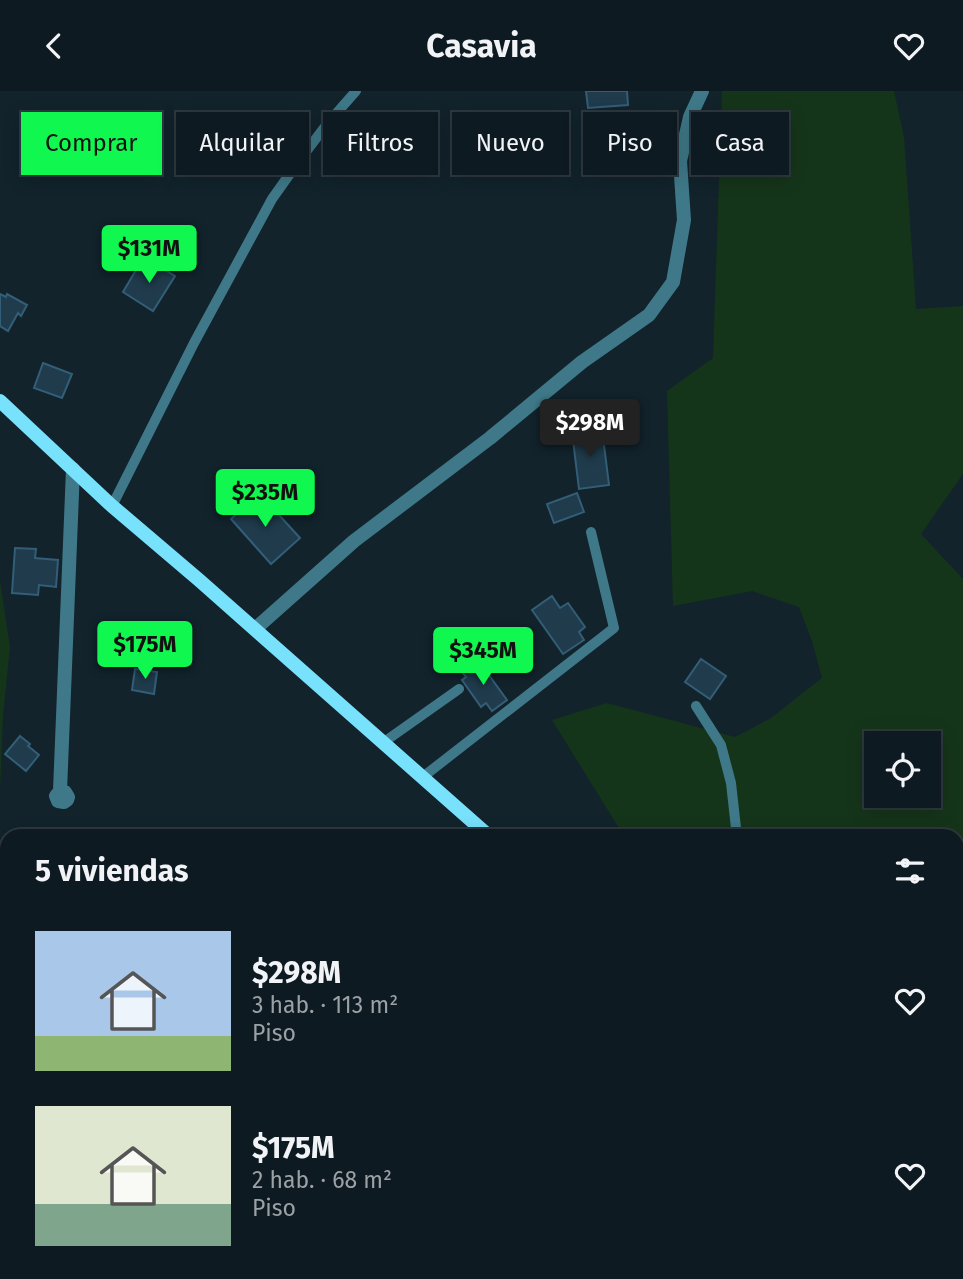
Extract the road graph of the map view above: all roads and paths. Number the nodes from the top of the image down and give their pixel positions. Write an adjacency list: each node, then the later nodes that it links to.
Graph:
1 (356, 91): 5 (lane)
2 (702, 91): 7 (street)
3 (0, 401): 4 (street)
4 (73, 470): 5 (street); 12 (street)
5 (111, 506): 7 (street)
6 (591, 532): 11 (lane)
7 (255, 629): 10 (street)
8 (459, 689): 10 (lane)
9 (696, 706): 14 (lane)
10 (384, 742): 11 (street)
11 (424, 776): 13 (street)
12 (60, 791)
13 (482, 829)
14 (736, 829)

